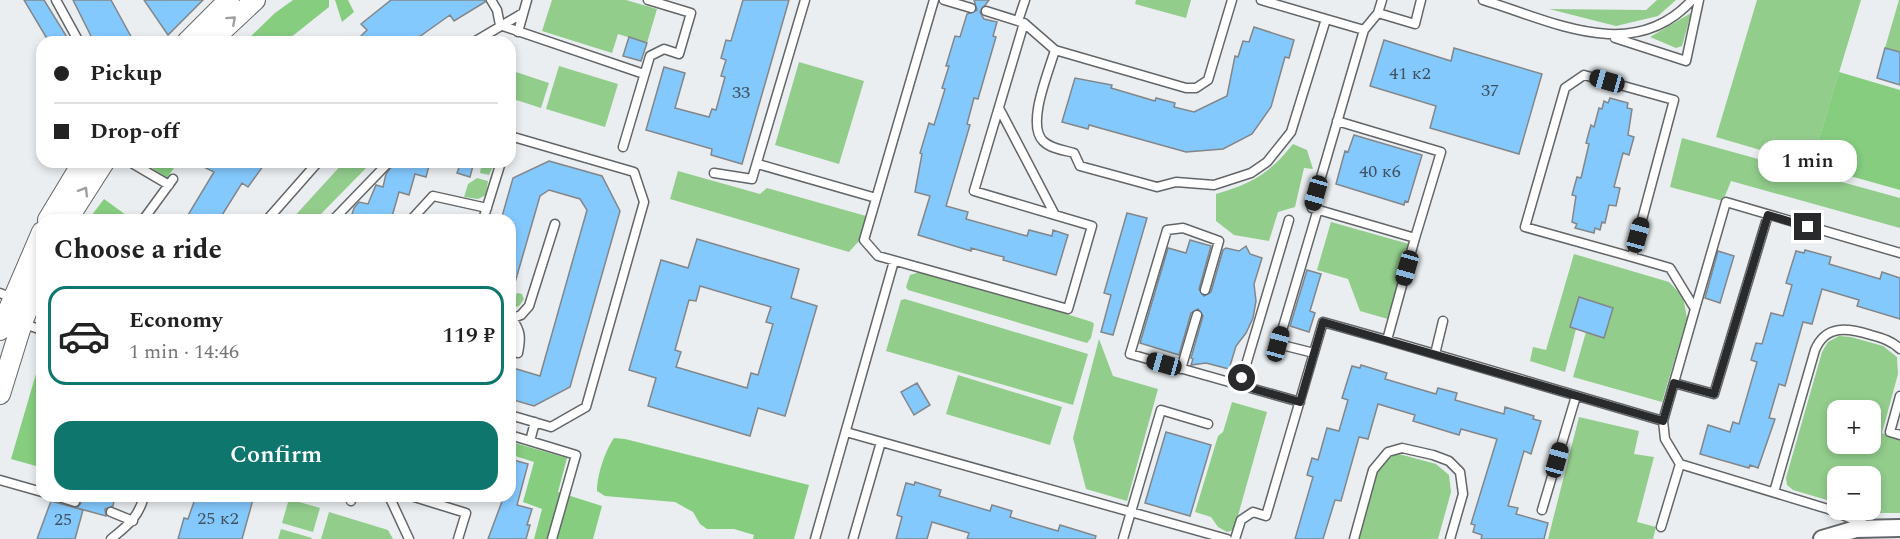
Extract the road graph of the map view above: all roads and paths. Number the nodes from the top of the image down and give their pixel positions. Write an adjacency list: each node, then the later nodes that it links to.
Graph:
1 (57, 0): 28 (lane)
2 (229, 0): 29 (street)
3 (255, 0): 30 (street, one-way to 3)
4 (491, 0): 24 (lane)
5 (527, 0): 20 (lane)
6 (648, 0): 33 (lane)
7 (805, 0): 38 (lane)
8 (934, 0): 46 (lane)
9 (944, 0): 18 (lane)
10 (1024, 0): 23 (lane)
11 (1232, 0): 32 (lane)
12 (1261, 0): 22 (lane)
13 (1382, 0): 21 (lane)
14 (1422, 0): 21 (lane)
15 (1483, 0): 27 (lane)
16 (1692, 0): 27 (lane)
17 (1699, 0): 27 (lane)
18 (971, 8)
19 (986, 11): 23 (lane)
20 (523, 13): 24 (lane); 26 (lane)
21 (1378, 13): 25 (lane)
22 (1326, 19): 25 (lane); 32 (lane)
23 (1021, 22): 32 (lane); 34 (lane)
24 (500, 25): 26 (lane); 31 (lane)
25 (1364, 30): 35 (lane)
26 (518, 32): 33 (lane)
27 (1608, 35)
28 (76, 36)
29 (192, 36)
30 (216, 36)
31 (483, 36)
32 (1055, 50)
33 (644, 74): 37 (lane)
34 (999, 108): 56 (lane); 56 (lane)
35 (1337, 121): 48 (lane); 60 (lane)
36 (516, 138): 89 (lane)
37 (623, 147)
38 (758, 164): 45 (lane); 46 (lane)
39 (78, 168): 49 (street)
40 (100, 168): 50 (street, one-way to 40)
41 (142, 168): 51 (lane)
42 (313, 168): 52 (lane)
43 (383, 168): 53 (lane)
44 (499, 168): 47 (lane)
45 (714, 173)
46 (876, 198): 64 (lane)
47 (487, 208): 54 (lane); 55 (lane)
48 (1318, 209): 60 (lane); 78 (lane)
49 (51, 214)
50 (71, 214)
51 (147, 214)
52 (272, 214)
53 (339, 214)
54 (417, 214)
55 (485, 214)
56 (1054, 215): 64 (lane)
57 (1768, 215): 62 (lane); 68 (lane); 81 (lane)
58 (1288, 220): 82 (lane)
59 (555, 224): 70 (lane)
60 (1415, 238): 75 (lane)
61 (36, 243): 67 (street)
62 (1900, 253)
63 (1632, 258): 63 (lane); 68 (lane)
64 (894, 261): 91 (lane)
65 (36, 282): 72 (street)
66 (1205, 290): 80 (lane)
67 (6, 296): 72 (street)
68 (1695, 309): 81 (lane)
69 (1197, 315): 80 (lane)
70 (516, 317)
71 (1443, 321): 79 (lane)
72 (9, 324): 74 (lane); 83 (street)
73 (516, 325): 77 (lane)
74 (36, 328)
75 (1387, 340): 78 (lane); 79 (lane)
76 (1900, 349): 99 (lane)
77 (518, 353)
78 (1314, 353): 86 (lane)
79 (1435, 354): 84 (lane)
80 (1181, 369): 82 (lane)
81 (1674, 383): 88 (lane)
82 (1240, 385): 86 (lane)
83 (0, 394)
84 (1576, 396): 88 (lane); 103 (lane)
85 (1900, 396): 92 (lane)
86 (1300, 402): 118 (lane)
87 (516, 417): 89 (lane)
88 (1663, 421): 96 (lane)
89 (535, 422): 94 (lane)
90 (1208, 424): 105 (lane)
91 (846, 432): 95 (lane); 114 (lane)
92 (1900, 435)
93 (516, 437): 94 (lane)
94 (530, 441): 113 (lane)
95 (881, 442): 105 (lane); 115 (lane)
96 (1680, 464): 99 (lane); 107 (lane)
97 (0, 480): 98 (lane)
98 (36, 490)
99 (1774, 492): 109 (lane)
100 (143, 502): 106 (lane)
101 (392, 502): 111 (lane)
102 (430, 502): 112 (lane)
103 (1542, 510)
104 (111, 512): 106 (lane)
105 (1131, 513): 116 (lane); 117 (lane)
106 (133, 521): 110 (lane)
107 (1661, 527)
108 (1900, 528): 109 (street)
109 (1875, 529): 121 (street)
110 (111, 539)
111 (409, 539)
112 (458, 539)
113 (552, 539)
114 (815, 539)
115 (853, 539)
116 (1123, 539)
117 (1227, 539)
118 (1235, 539)
119 (1354, 539): 120 (lane)
120 (1450, 539)
121 (1822, 539)

